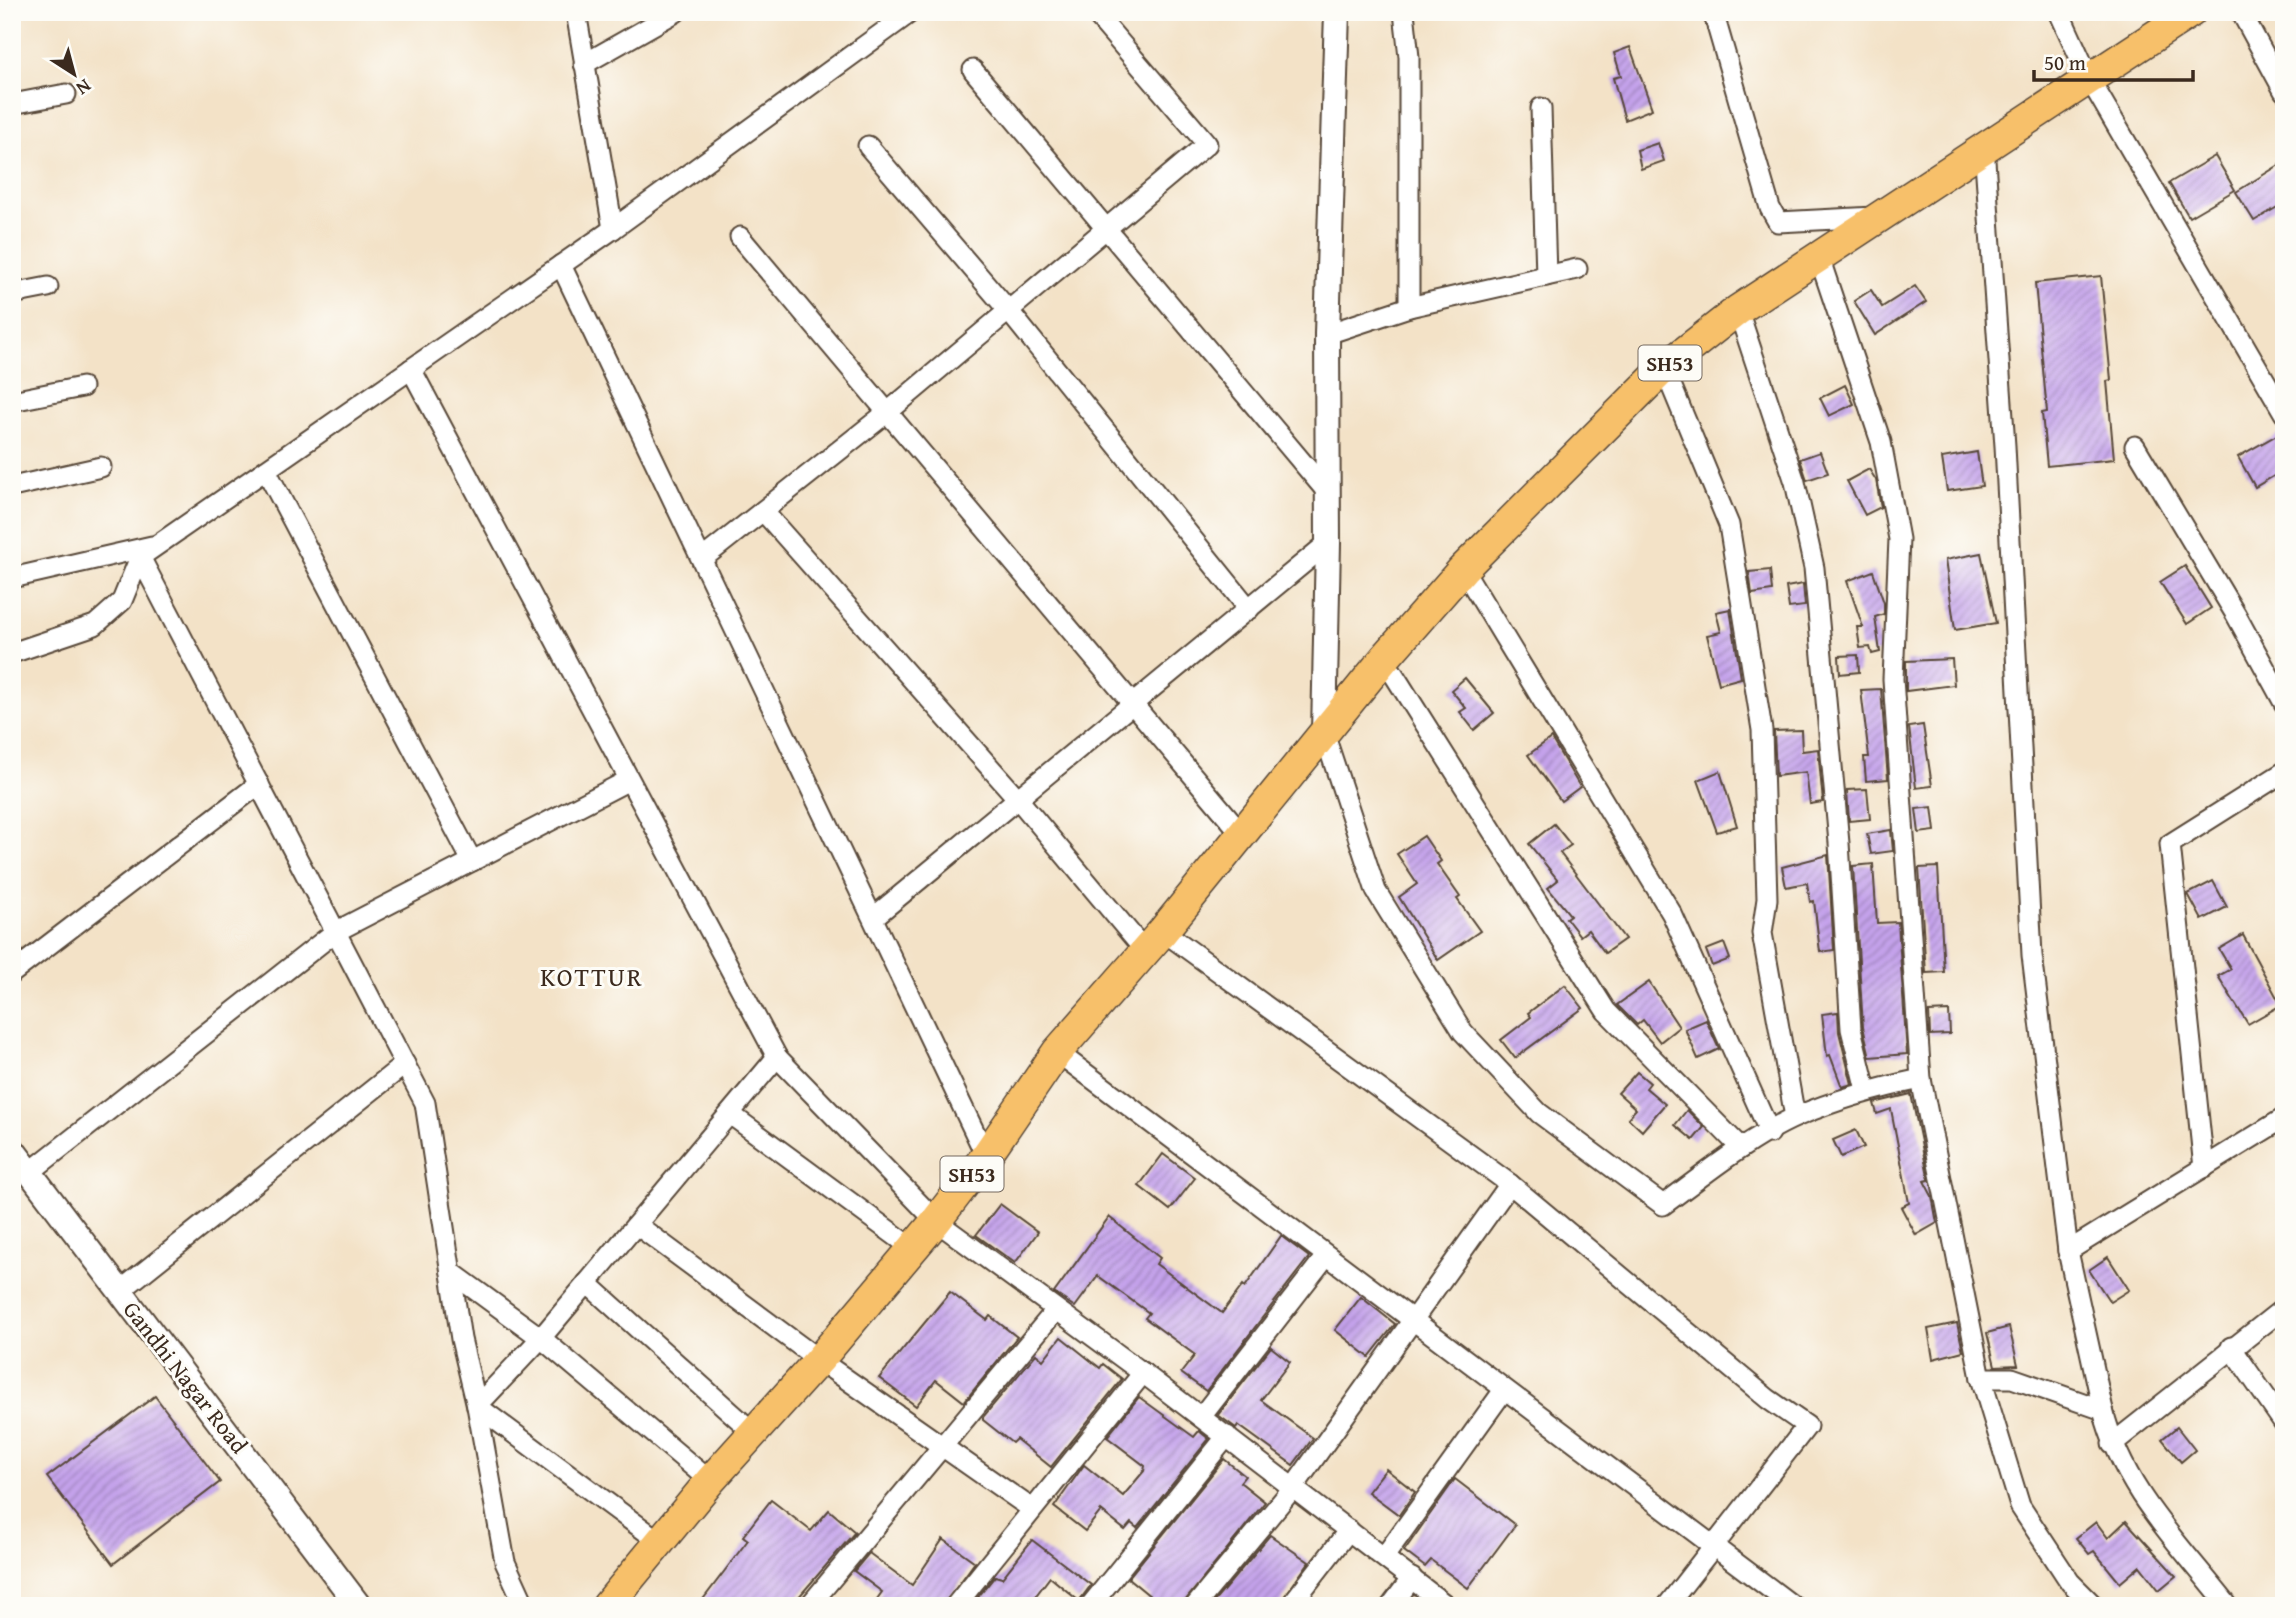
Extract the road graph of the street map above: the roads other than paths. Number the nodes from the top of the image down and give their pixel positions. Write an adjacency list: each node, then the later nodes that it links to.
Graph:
1 (576, 12): 11 (street)
2 (676, 12): 11 (street)
3 (911, 12): 21 (street)
4 (1094, 12): 22 (street)
5 (1337, 12): 33 (street)
6 (1405, 12): 30 (street)
7 (1713, 12): 20 (street)
8 (2191, 12): 13 (main road, SH53)
9 (2241, 12): 14 (street)
10 (2067, 16): 13 (street)
11 (584, 64): 21 (street)
12 (973, 70): 22 (street)
13 (2090, 80): 19 (main road, SH53); 39 (street)
14 (2284, 91)
15 (65, 94): 16 (street)
16 (12, 104)
17 (1541, 108): 27 (street)
18 (868, 146): 31 (street)
19 (1984, 146): 20 (main road, SH53); 86 (street)
20 (1880, 216): 24 (main road, SH53)
21 (613, 229): 25 (street)
22 (1104, 230): 31 (street); 44 (street)
23 (740, 237): 38 (street)
24 (1819, 257): 32 (main road, SH53); 71 (street)
25 (561, 265): 35 (street); 49 (street)
26 (1577, 269): 27 (street)
27 (1546, 276): 30 (street)
28 (48, 287): 29 (street)
29 (12, 294)
30 (1409, 307): 33 (street)
31 (1008, 310): 38 (street); 52 (street)
32 (1738, 310): 34 (main road, SH53); 72 (street)
33 (1327, 334): 44 (street)
34 (1664, 368): 50 (main road, SH53); 74 (street)
35 (411, 369): 42 (street); 59 (street)
36 (82, 387): 37 (street)
37 (12, 401)
38 (890, 411): 45 (street); 56 (street)
39 (2284, 414)
40 (2135, 446): 55 (street)
41 (101, 467): 43 (street)
42 (266, 470): 47 (street); 63 (street)
43 (12, 487)
44 (1328, 494): 46 (street)
45 (762, 511): 49 (street); 61 (street)
46 (1328, 543): 52 (street); 57 (street)
47 (159, 544): 48 (street); 51 (street)
48 (140, 557): 53 (street); 60 (street)
49 (702, 559): 64 (street)
50 (1463, 569): 54 (main road, SH53); 76 (street)
51 (12, 578)
52 (1249, 609): 56 (street)
53 (12, 653)
54 (1384, 659): 57 (main road, SH53); 78 (street)
55 (2284, 703)
56 (1133, 704): 61 (street); 62 (street)
57 (1324, 733): 62 (main road, SH53); 78 (street)
58 (2284, 772): 80 (street)
59 (629, 780): 63 (street); 69 (street)
60 (259, 784): 65 (street); 67 (street)
61 (1018, 799): 64 (street); 66 (street)
62 (1242, 834): 66 (main road, SH53)
63 (472, 861): 65 (street)
64 (874, 917): 79 (street)
65 (335, 932): 70 (street); 81 (street)
66 (1154, 941): 68 (main road, SH53); 82 (street)
67 (12, 973)
68 (1057, 1052): 79 (main road, SH53); 87 (street)
69 (777, 1058): 73 (street); 83 (street)
70 (405, 1064): 88 (street); 90 (street)
71 (1921, 1079): 72 (street); 98 (street)
72 (1866, 1090): 74 (street)
73 (730, 1114): 84 (street); 85 (street)
74 (1795, 1117): 76 (street)
75 (2284, 1118): 80 (street)
76 (1770, 1133): 78 (street)
77 (12, 1149): 81 (street, Gandhi Nagar Road)
78 (1741, 1149)
79 (986, 1156): 83 (main road, SH53)
80 (2204, 1168): 86 (street)
81 (30, 1172): 90 (street, Gandhi Nagar Road)
82 (1510, 1184): 93 (street); 113 (street)
83 (936, 1221): 85 (main road, SH53); 92 (street)
84 (637, 1225): 89 (street); 96 (street)
85 (911, 1247): 96 (main road, SH53)
86 (2068, 1251): 101 (street)
87 (1326, 1256): 93 (street); 102 (street)
88 (451, 1272): 94 (street); 100 (street)
89 (587, 1283): 94 (street); 104 (street)
90 (120, 1291): 116 (street, Gandhi Nagar Road)
91 (2284, 1308): 95 (street)
92 (1056, 1310): 97 (street); 107 (street)
93 (1412, 1321): 99 (street); 109 (street)
94 (541, 1339): 100 (street); 108 (street)
95 (2231, 1347): 103 (street); 106 (street)
96 (819, 1360): 104 (main road, SH53); 107 (street)
97 (1143, 1373): 102 (street); 110 (street)
98 (1981, 1378): 101 (street); 128 (street)
99 (1504, 1390): 113 (street); 114 (street)
100 (477, 1406): 112 (street); 117 (street)
101 (2103, 1410): 106 (street)
102 (1200, 1417): 105 (street)
103 (2284, 1423)
104 (754, 1434): 108 (main road, SH53)
105 (1227, 1436): 109 (street); 121 (street)
106 (2112, 1444): 129 (street)
107 (942, 1446): 110 (street); 119 (street)
108 (710, 1481): 112 (main road, SH53)
109 (1293, 1488): 111 (street); 122 (street)
110 (1032, 1508): 120 (street)
111 (1349, 1530): 114 (street); 123 (street)
112 (660, 1542): 118 (main road, SH53)
113 (1713, 1547): 126 (street); 127 (street)
114 (1384, 1556): 115 (street)
115 (1412, 1578): 124 (street); 125 (street)
116 (359, 1606)
117 (525, 1606)
118 (607, 1606)
119 (809, 1606)
120 (955, 1606)
121 (1090, 1606)
122 (1195, 1606)
123 (1290, 1606)
124 (1391, 1606)
125 (1447, 1606)
126 (1667, 1606)
127 (1793, 1606)
128 (2094, 1606)
129 (2228, 1606)

